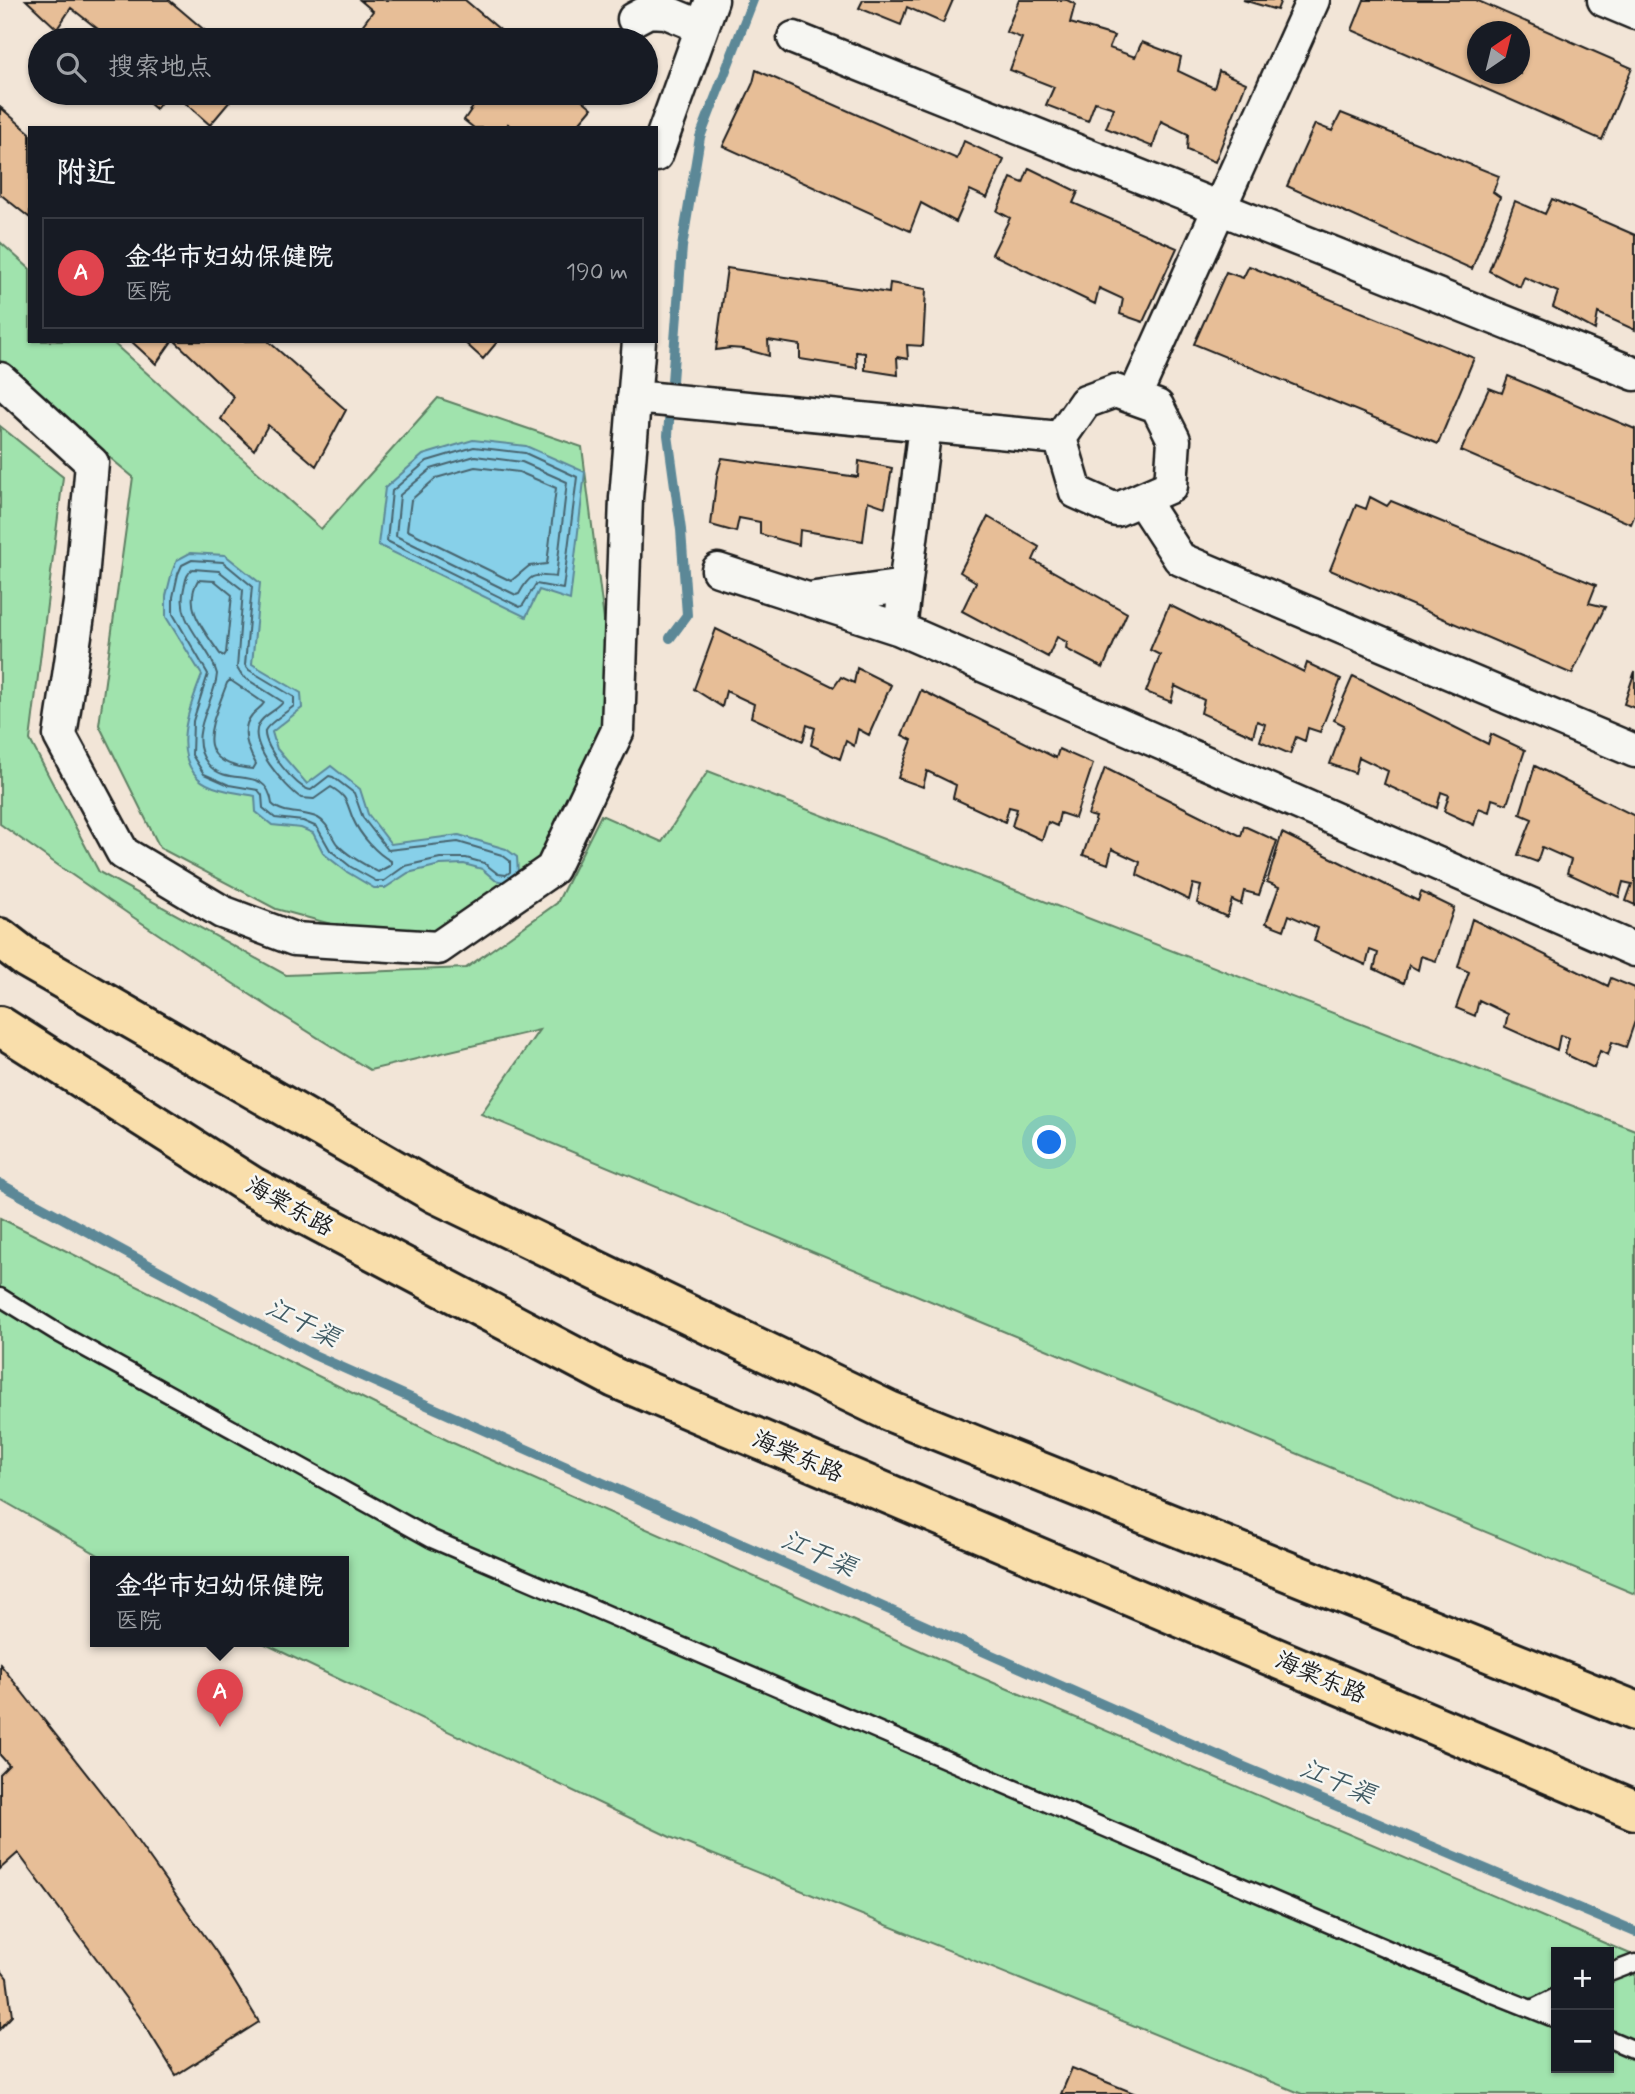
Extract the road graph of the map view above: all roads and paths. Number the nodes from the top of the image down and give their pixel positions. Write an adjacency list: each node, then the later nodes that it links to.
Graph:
1 (1313, 0): 8 (street)
2 (1604, 0): 4 (street)
3 (707, 13): 5 (street); 7 (street)
4 (1635, 13)
5 (634, 19)
6 (794, 38): 8 (street)
7 (658, 149)
8 (1219, 208): 10 (street); 13 (street)
9 (639, 343): 12 (street)
10 (1635, 374)
11 (0, 379): 12 (street)
12 (634, 397): 14 (street)
13 (1134, 398): 15 (street); 16 (street)
14 (925, 425): 15 (street); 18 (street)
15 (1060, 438): 16 (street)
16 (1141, 499): 21 (street)
17 (718, 570): 19 (street)
18 (905, 586): 19 (street); 20 (street)
19 (807, 599): 20 (street)
20 (900, 629): 23 (street)
21 (1635, 751)
22 (0, 938): 26 (main road)
23 (1635, 950)
24 (0, 1026): 27 (main road, 海棠东路)
25 (0, 1297): 31 (lane)
26 (1635, 1711)
27 (1635, 1810)
28 (1635, 1963): 29 (lane)
29 (1614, 1971)
30 (1551, 2000): 31 (lane)
31 (1532, 2009): 32 (lane)
32 (1551, 2017)
33 (1614, 2041): 34 (lane)
34 (1635, 2050)

